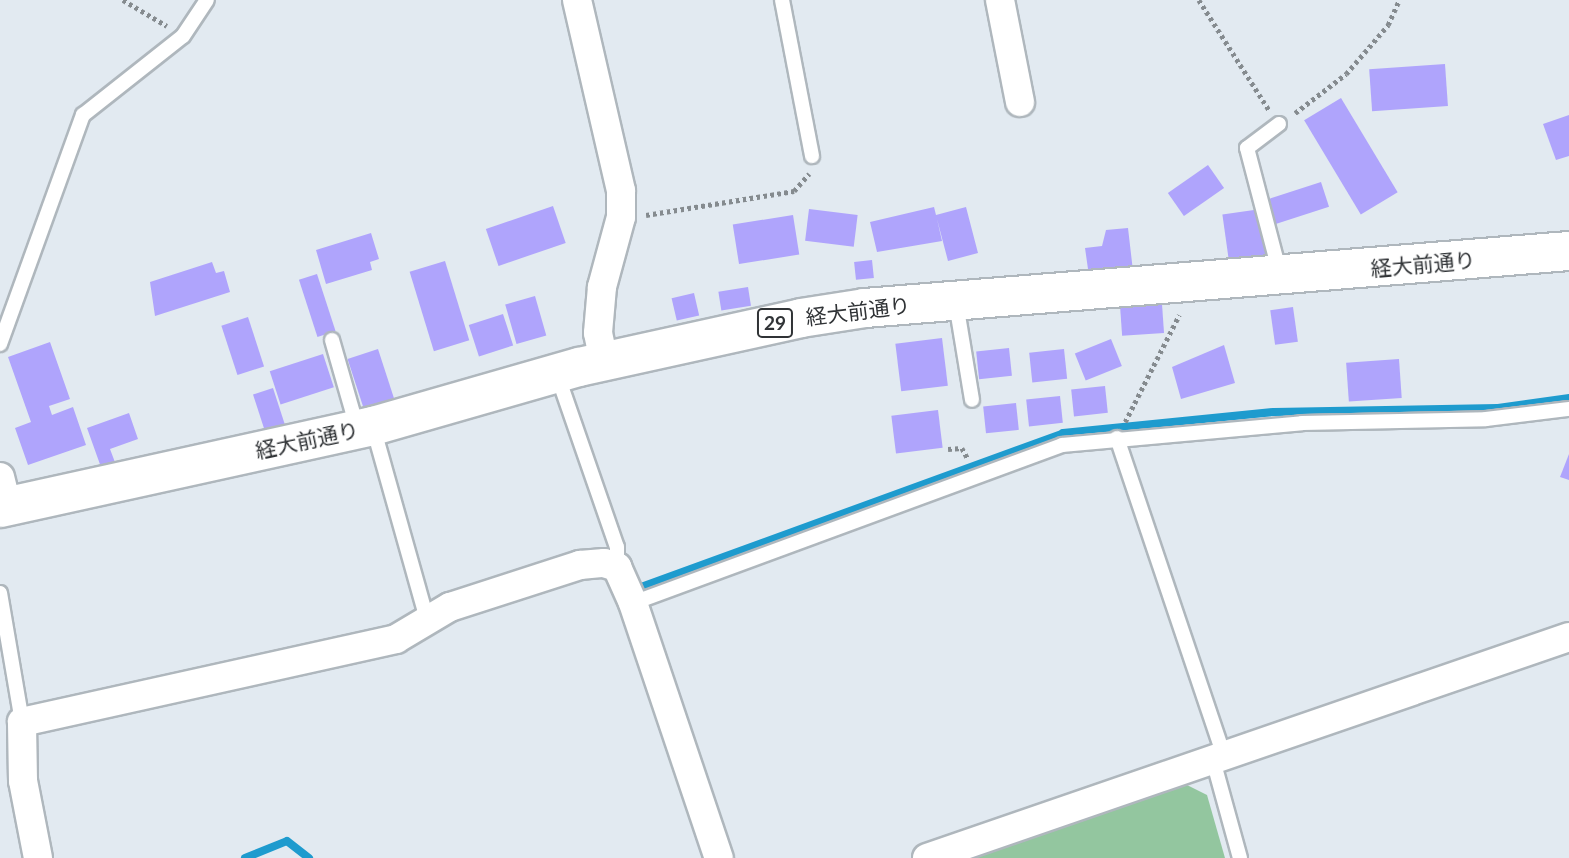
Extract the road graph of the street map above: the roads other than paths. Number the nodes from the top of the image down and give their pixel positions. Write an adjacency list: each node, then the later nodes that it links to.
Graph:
1 (207, 0): 12 (lane)
2 (577, 0): 13 (street)
3 (782, 0): 7 (lane)
4 (1000, 0): 5 (street)
5 (1020, 102)
6 (1279, 124): 9 (lane)
7 (812, 156)
8 (1569, 251): 9 (main road, 経大前通り / 29)
9 (1280, 276): 10 (main road, 経大前通り / 29)
10 (956, 301): 13 (main road, 経大前通り / 29); 15 (lane)
11 (332, 340): 17 (lane)
12 (0, 344)
13 (604, 361): 14 (main road, 経大前通り / 29)
14 (557, 373): 17 (main road, 経大前通り / 29); 20 (lane)
15 (972, 400)
16 (1569, 409): 18 (lane)
17 (365, 427): 19 (main road, 経大前通り / 29); 23 (lane)
18 (1118, 438): 22 (lane); 26 (lane)
19 (2, 497)
20 (617, 566): 22 (street); 23 (street)
21 (0, 593): 25 (lane)
22 (633, 603): 28 (street)
23 (427, 619): 25 (street)
24 (1569, 637): 26 (street)
25 (22, 722): 27 (street)
26 (1218, 758): 29 (street); 30 (lane)
27 (38, 858)
28 (719, 858)
29 (927, 858)
30 (1240, 858)

